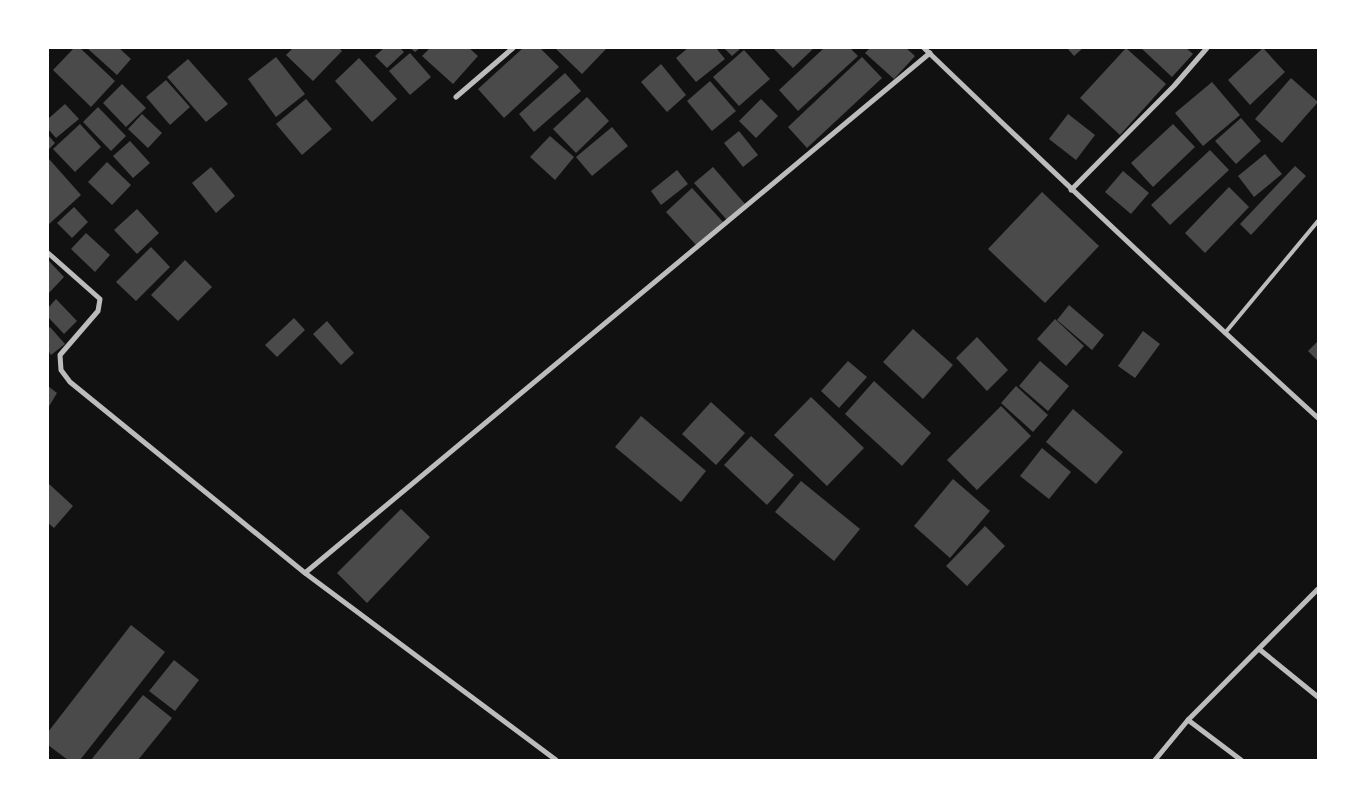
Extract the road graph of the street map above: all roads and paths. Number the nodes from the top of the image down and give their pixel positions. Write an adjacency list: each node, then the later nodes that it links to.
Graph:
1 (513, 48): 5 (street)
2 (924, 48): 4 (street)
3 (1207, 48): 6 (street)
4 (930, 54): 6 (street); 11 (street)
5 (456, 97)
6 (1071, 190): 9 (street)
7 (1318, 221): 9 (lane)
8 (48, 253): 11 (street)
9 (1225, 333): 10 (street)
10 (1318, 418)
11 (305, 573): 16 (street)
12 (1318, 589): 13 (street)
13 (1259, 649): 14 (street); 15 (street)
14 (1318, 697)
15 (1188, 720): 17 (street); 18 (street)
16 (556, 760)
17 (1155, 760)
18 (1240, 760)

